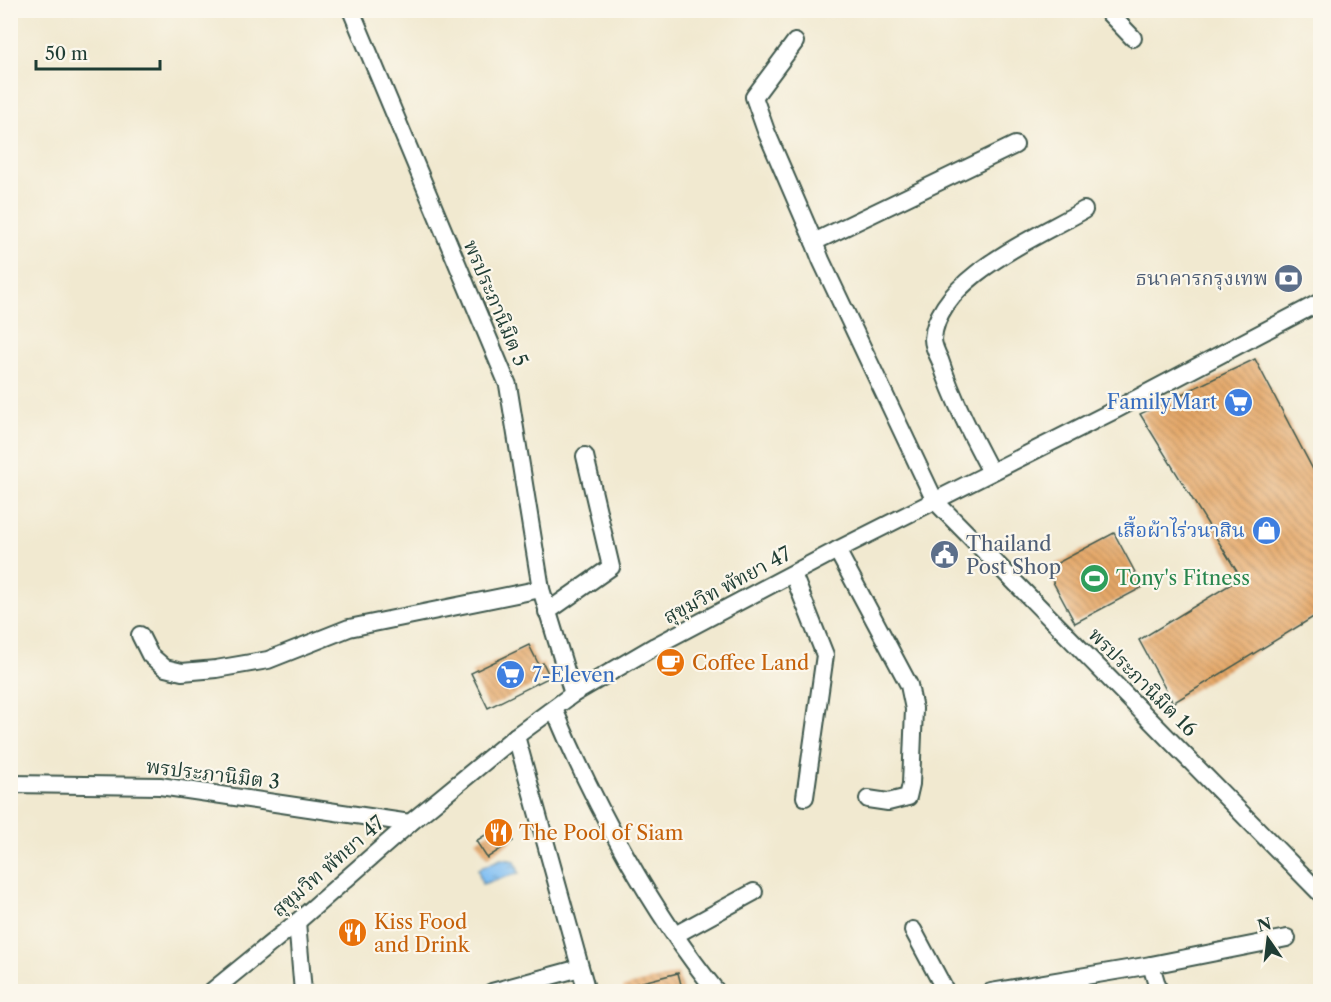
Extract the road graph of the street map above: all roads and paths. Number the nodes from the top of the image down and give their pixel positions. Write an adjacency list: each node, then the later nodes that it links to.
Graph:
1 (351, 10): 14 (street, พรประภานิมิต 5)
2 (1106, 10): 3 (street)
3 (1132, 38)
4 (795, 42): 7 (street, พรประภานิมิต 16)
5 (1014, 145): 7 (street)
6 (1084, 210): 10 (street)
7 (814, 242): 11 (street, พรประภานิมิต 16)
8 (1320, 302): 10 (street, สุขุมวิท พัทยา 47)
9 (585, 456): 15 (street)
10 (991, 472): 11 (street, สุขุมวิท พัทยา 47)
11 (935, 501): 12 (street, สุขุมวิท พัทยา 47); 25 (street, พรประภานิมิต 16)
12 (837, 550): 13 (street, สุขุมวิท พัทยา 47); 22 (street)
13 (793, 574): 17 (street, สุขุมวิท พัทยา 47); 21 (street)
14 (541, 589): 15 (street, พรประภานิมิต 5); 16 (street)
15 (547, 612): 17 (street, พรประภานิมิต 5)
16 (140, 635)
17 (573, 694): 18 (street, สุขุมวิท พัทยา 47)
18 (554, 709): 19 (street, สุขุมวิท พัทยา 47); 28 (street)
19 (516, 736): 23 (street, สุขุมวิท พัทยา 47); 31 (street)
20 (10, 784): 23 (street, พรประภานิมิต 3)
21 (805, 797)
22 (868, 799)
23 (410, 823): 26 (street, สุขุมวิท พัทยา 47)
24 (754, 892): 28 (street)
25 (1320, 893)
26 (297, 922): 32 (street, สุขุมวิท พัทยา 47); 33 (street)
27 (913, 930): 37 (street)
28 (675, 935): 36 (street)
29 (1287, 938): 30 (street)
30 (1150, 965): 38 (street); 39 (street)
31 (580, 968): 34 (street); 35 (street)
32 (211, 992)
33 (303, 992)
34 (492, 992)
35 (587, 992)
36 (717, 992)
37 (946, 992)
38 (991, 992)
39 (1159, 992)

